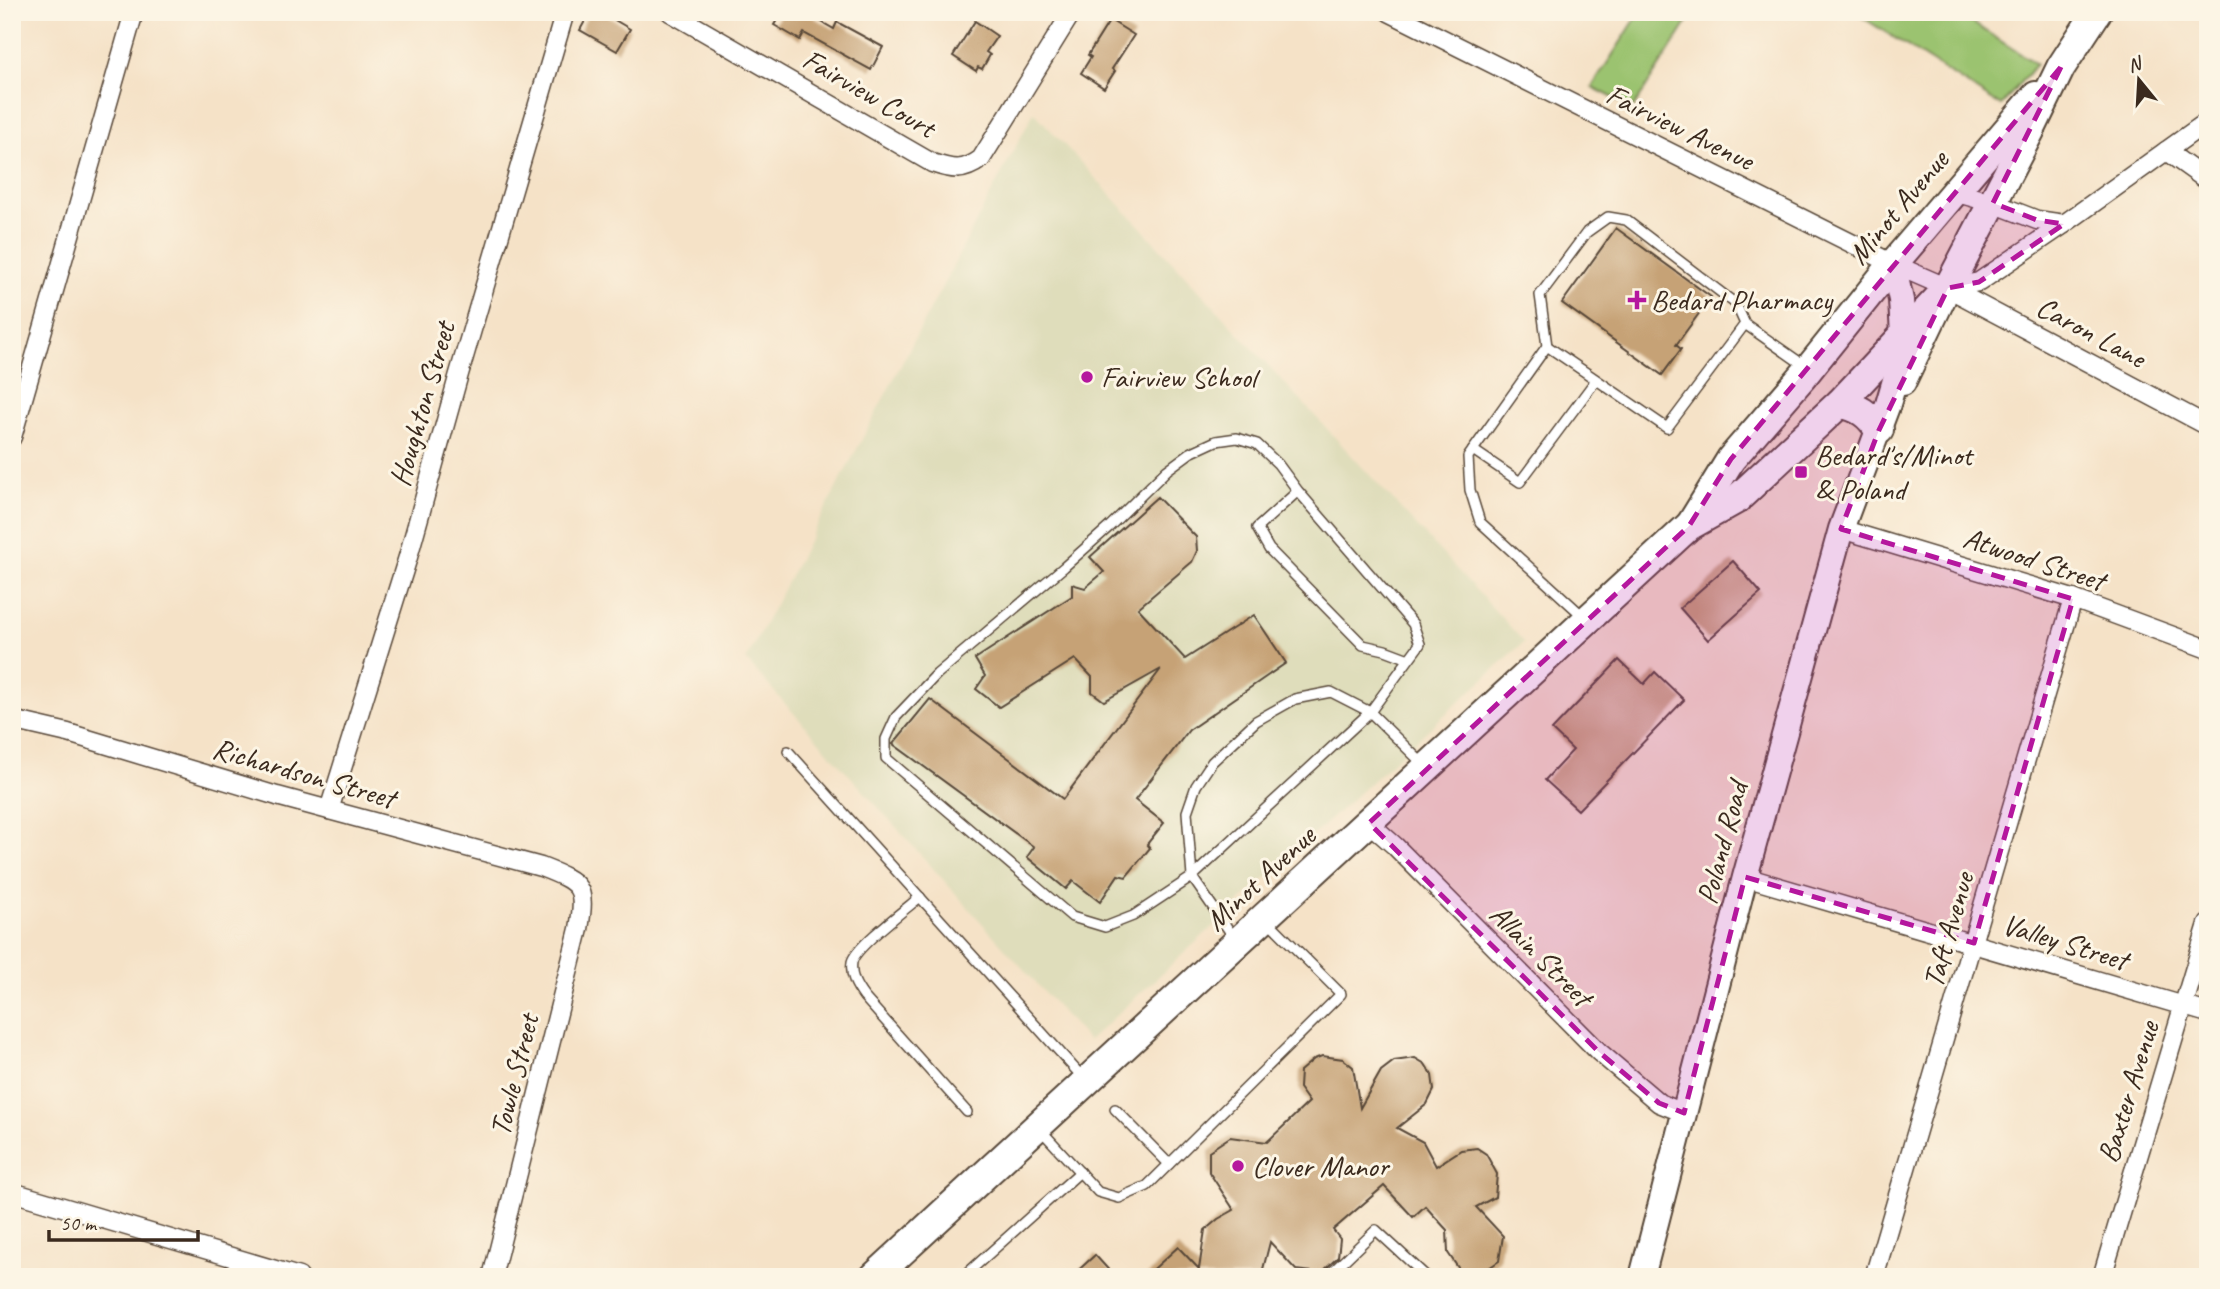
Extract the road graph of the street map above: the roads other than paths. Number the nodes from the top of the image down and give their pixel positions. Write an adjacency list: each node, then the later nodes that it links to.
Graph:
1 (134, 12): 24 (street)
2 (565, 12): 37 (street, Houghton Street)
3 (670, 12): 4 (street, Fairview Court)
4 (1072, 12)
5 (1389, 12): 14 (street, Fairview Avenue)
6 (2097, 12): 7 (main road)
7 (2061, 67): 11 (main road, Minot Avenue); 12 (main road, Minot Avenue)
8 (2208, 121): 9 (street)
9 (2166, 151): 10 (street); 13 (street)
10 (2208, 181)
11 (1954, 192): 12 (street); 14 (main road, Minot Avenue)
12 (1993, 203): 13 (street); 15 (main road, Minot Avenue)
13 (2064, 224): 15 (street)
14 (1893, 264): 15 (street, Fairview Avenue); 17 (street, Poland Road); 19 (main road, Minot Avenue)
15 (1948, 288): 17 (main road, Minot Avenue); 22 (street, Caron Lane); 23 (street, Poland Road)
16 (1745, 324): 18 (lane); 19 (lane); 20 (lane)
17 (1903, 335): 21 (main road, Minot Avenue); 23 (street, Poland Road)
18 (1547, 346): 20 (lane); 25 (lane)
19 (1809, 369): 27 (main road, Minot Avenue)
20 (1596, 380): 25 (lane)
21 (1840, 403): 23 (main road); 27 (main road, Minot Avenue)
22 (2208, 426)
23 (1879, 430): 28 (street, Poland Road)
24 (12, 437)
25 (1473, 450): 30 (lane)
26 (1298, 491): 32 (lane); 32 (lane); 39 (lane)
27 (1689, 526): 30 (main road, Minot Avenue)
28 (1841, 529): 29 (street, Atwood Street); 40 (street, Poland Road)
29 (2073, 599): 31 (street, Atwood Street); 45 (street, Taft Avenue)
30 (1588, 620): 36 (main road, Minot Avenue)
31 (2208, 649)
32 (1409, 659): 33 (lane)
33 (1370, 712): 36 (lane); 39 (lane); 39 (lane)
34 (12, 720): 37 (street, Richardson Street)
35 (789, 751): 42 (lane)
36 (1428, 769): 38 (main road, Minot Avenue)
37 (330, 810): 41 (street, Richardson Street)
38 (1369, 823): 43 (main road, Minot Avenue); 52 (street, Allain Street)
39 (1192, 877): 46 (lane)
40 (1745, 877): 45 (street, Valley Street); 52 (street, Poland Road)
41 (578, 887): 58 (street, Towle Street)
42 (920, 897): 49 (lane); 51 (lane)
43 (1265, 918): 46 (main road, Minot Avenue); 54 (lane)
44 (2208, 924): 47 (street, Baxter Avenue)
45 (1973, 943): 47 (street, Valley Street); 64 (street, Taft Avenue)
46 (1238, 944): 49 (main road, Minot Avenue)
47 (2183, 1007): 48 (street, Valley Street); 65 (street, Baxter Avenue)
48 (2208, 1013)
49 (1087, 1082): 53 (main road, Minot Avenue)
50 (1115, 1109): 54 (lane)
51 (967, 1112)
52 (1684, 1113): 63 (street, Poland Road)
53 (1038, 1127): 55 (lane); 59 (main road, Minot Avenue)
54 (1169, 1164): 55 (lane)
55 (1080, 1172): 60 (lane)
56 (12, 1192): 57 (street)
57 (299, 1277)
58 (492, 1277)
59 (874, 1277)
60 (963, 1277)
61 (1327, 1277): 62 (lane)
62 (1427, 1277)
63 (1642, 1277)
64 (1874, 1277)
65 (2102, 1277)

